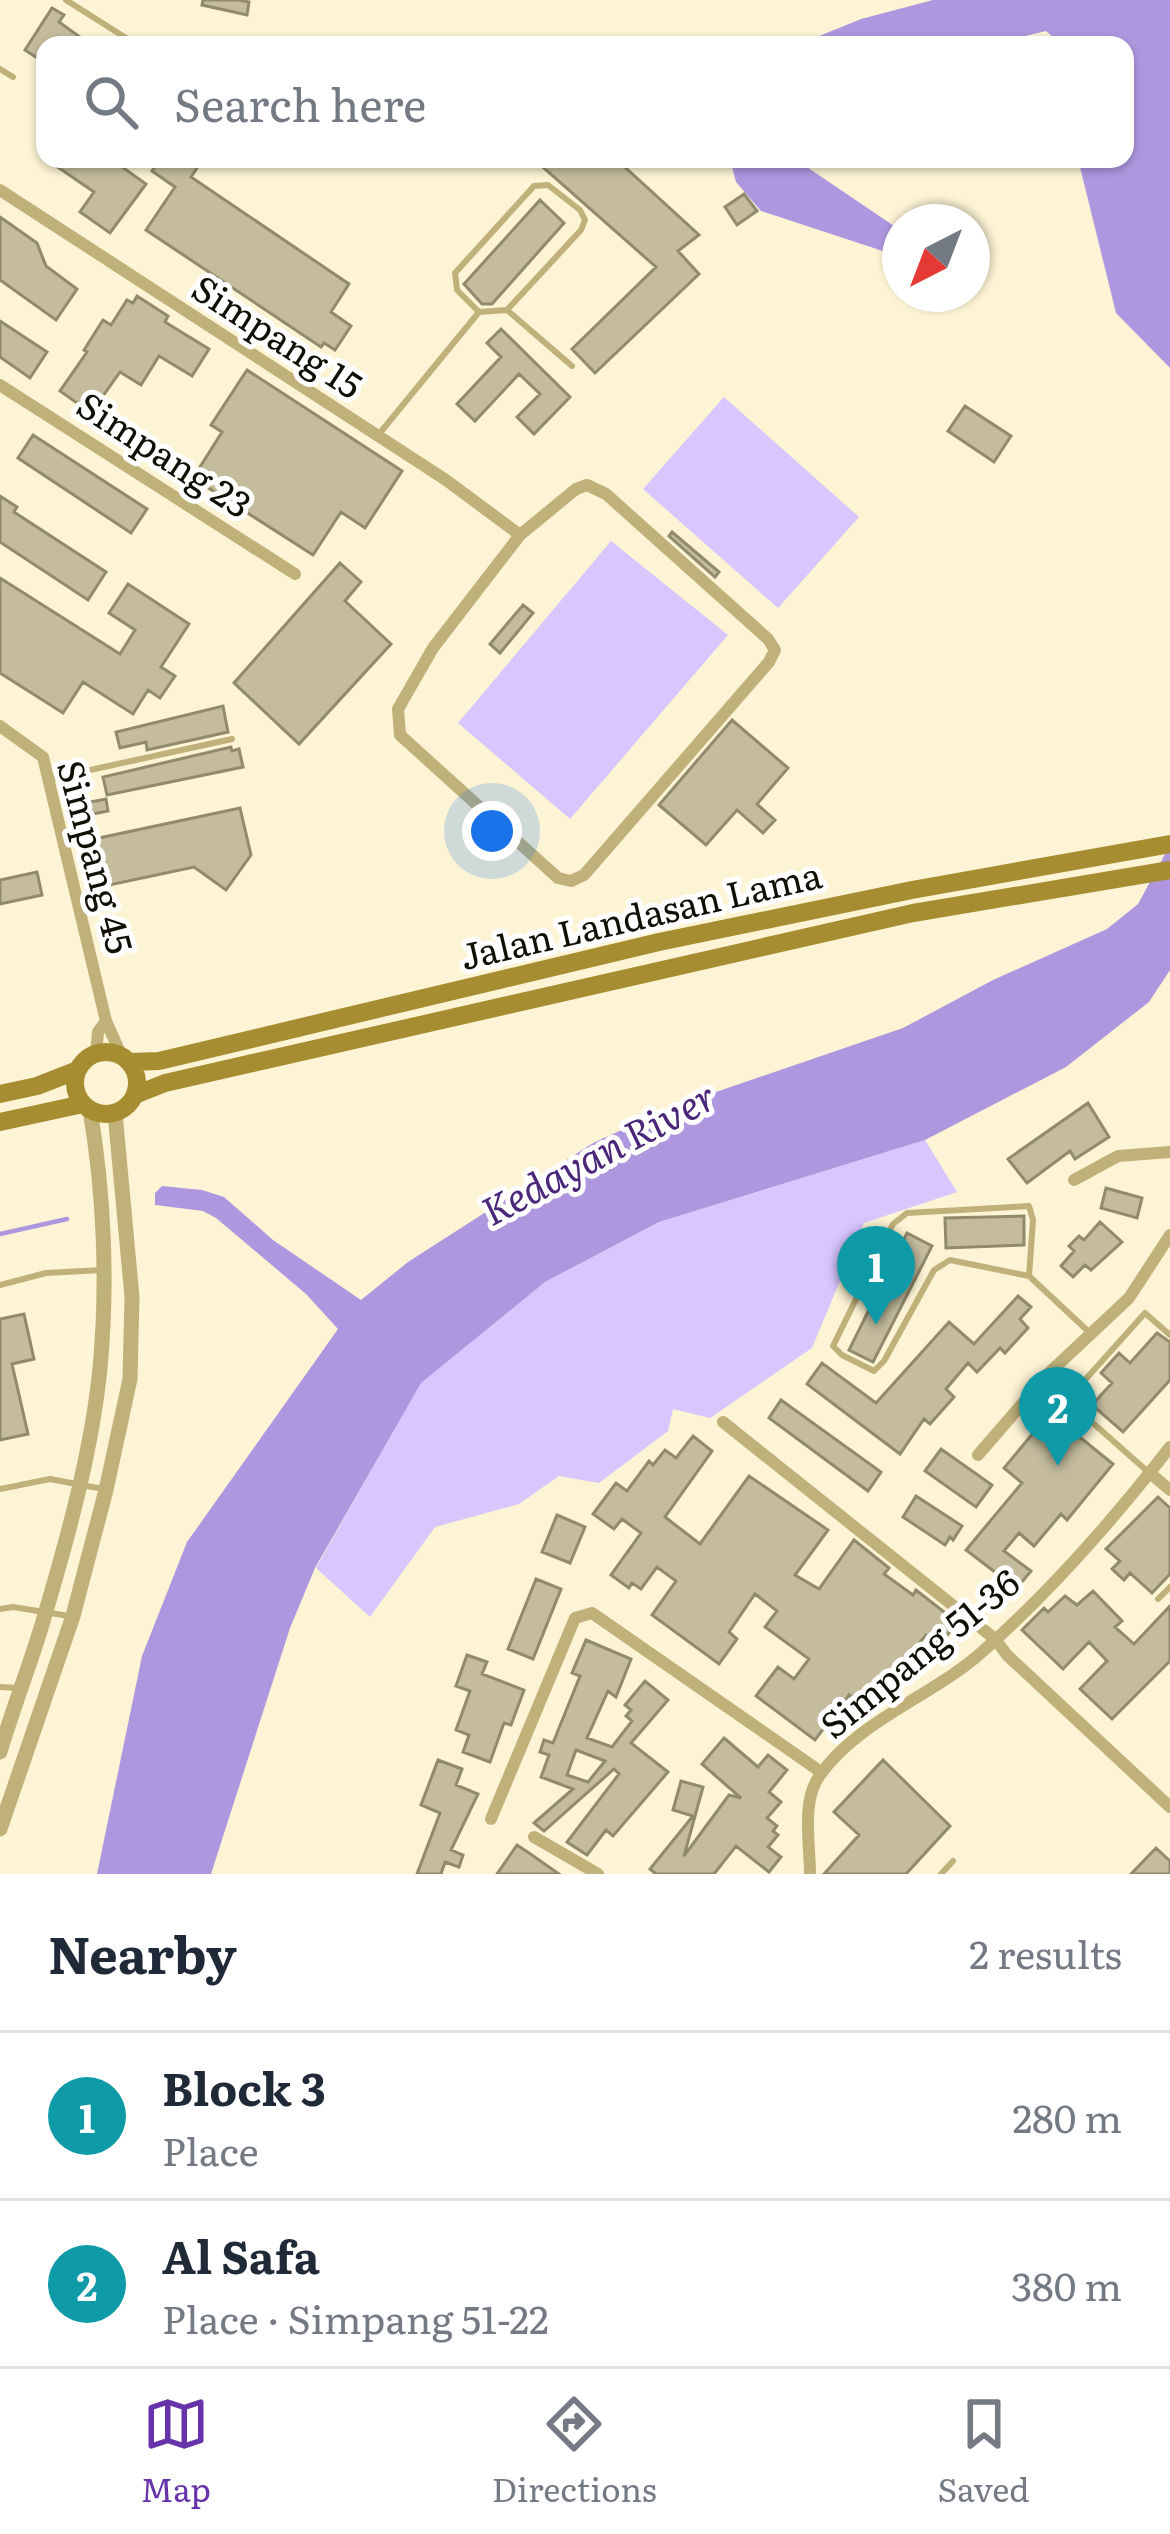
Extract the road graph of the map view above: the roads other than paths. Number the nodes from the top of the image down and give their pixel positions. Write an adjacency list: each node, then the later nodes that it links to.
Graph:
1 (66, 0): 3 (lane)
2 (89, 0): 3 (lane)
3 (81, 10): 4 (lane)
4 (123, 36)
5 (0, 69): 6 (lane)
6 (13, 77)
7 (0, 190): 12 (street, Simpang 15)
8 (507, 310): 9 (lane); 9 (lane); 10 (lane)
9 (479, 312): 12 (lane)
10 (572, 366)
11 (0, 385): 14 (street, Simpang 23)
12 (377, 436): 13 (street, Simpang 15)
13 (520, 536): 13 (street)
14 (295, 574)
15 (0, 726): 17 (street, Simpang 45)
16 (232, 739): 17 (lane)
17 (50, 779): 20 (street, Simpang 45)
18 (1170, 844): 22 (main road, Jalan Landasan Lama)
19 (1170, 870): 25 (main road, Jalan Landasan Lama)
20 (106, 1021): 21 (street, Simpang 45); 22 (street, Simpang 45)
21 (96, 1054): 22 (main road); 23 (main road)
22 (125, 1060): 25 (main road)
23 (78, 1070): 24 (main road); 26 (main road)
24 (0, 1094)
25 (135, 1095): 27 (main road)
26 (86, 1107): 27 (main road); 28 (main road); 32 (street)
27 (115, 1113): 35 (street)
28 (0, 1122)
29 (1170, 1152): 30 (street)
30 (1074, 1180)
31 (1170, 1235): 37 (street)
32 (102, 1270): 34 (lane); 36 (street)
33 (1029, 1276): 33 (lane); 37 (lane)
34 (0, 1285)
35 (132, 1297): 36 (lane); 45 (street)
36 (104, 1298): 43 (street)
37 (1091, 1335): 41 (street)
38 (1170, 1335): 42 (lane)
39 (723, 1422): 52 (street)
40 (1170, 1447): 42 (street, Simpang 51-36)
41 (978, 1455)
42 (1150, 1473): 46 (street); 52 (street, Simpang 51-36)
43 (80, 1484): 44 (lane); 45 (lane); 50 (street)
44 (0, 1489)
45 (106, 1490): 51 (street)
46 (1170, 1490)
47 (1170, 1587): 48 (lane)
48 (1158, 1599)
49 (0, 1609): 50 (lane)
50 (45, 1615): 51 (lane); 54 (street)
51 (73, 1616): 59 (street)
52 (995, 1639): 56 (street, Simpang 51-36); 57 (street)
53 (0, 1687): 54 (lane)
54 (19, 1688): 55 (street)
55 (0, 1751)
56 (821, 1772): 58 (street); 63 (street, Simpang 51-36)
57 (1170, 1807)
58 (491, 1819)
59 (0, 1828)
60 (534, 1838): 62 (street)
61 (953, 1861): 64 (lane)
62 (598, 1874)
63 (811, 1874)
64 (941, 1874)

